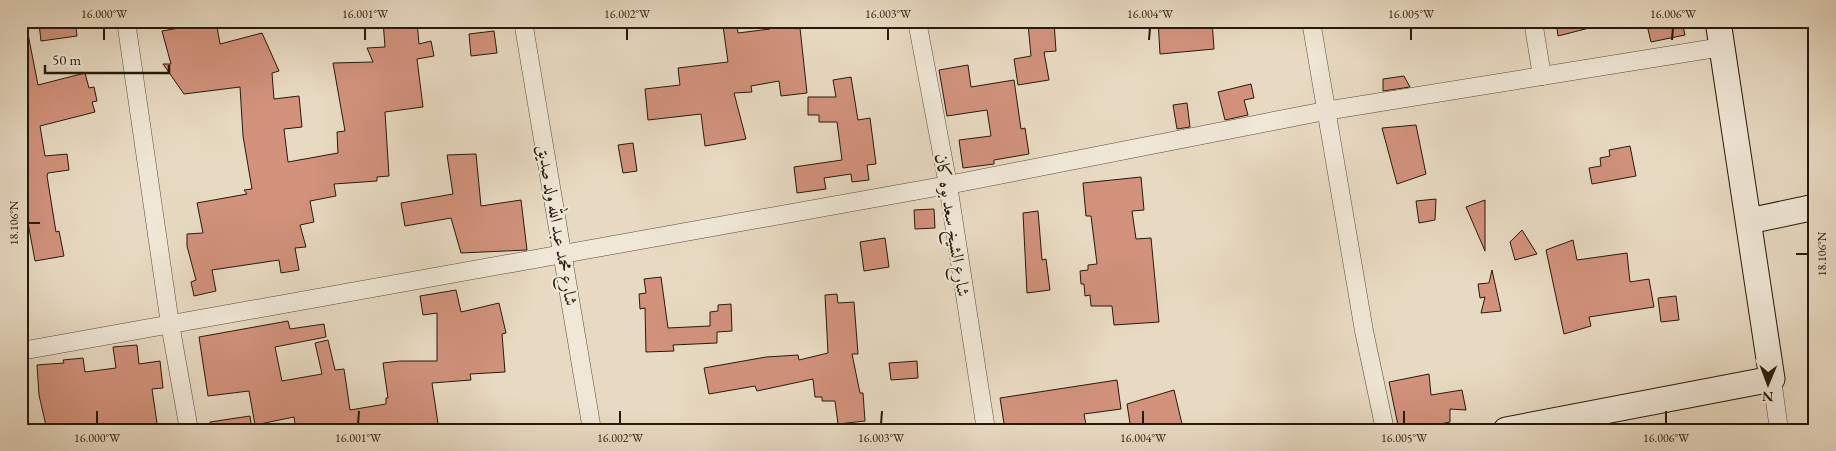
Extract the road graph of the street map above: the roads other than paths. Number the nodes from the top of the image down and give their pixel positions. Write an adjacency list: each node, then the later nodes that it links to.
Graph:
1 (126, 21): 14 (street)
2 (523, 21): 13 (street, شارع محمد عبد الله ولد صديق)
3 (917, 21): 10 (street, شارع الشيخ سعد بوه كان)
4 (1311, 21): 9 (street)
5 (1533, 21): 8 (street)
6 (1718, 21): 7 (street)
7 (1722, 47): 8 (street); 12 (street)
8 (1542, 76): 9 (street)
9 (1326, 111): 10 (street); 20 (street)
10 (948, 185): 13 (street); 19 (street, شارع الشيخ سعد بوه كان)
11 (1815, 207): 12 (street)
12 (1749, 221): 16 (street)
13 (564, 255): 14 (street); 18 (street, شارع محمد عبد الله ولد صديق)
14 (170, 324): 15 (street); 17 (street)
15 (21, 351)
16 (1772, 379): 21 (street); 22 (street)
17 (189, 430)
18 (592, 430)
19 (986, 430)
20 (1384, 430)
21 (1506, 430)
22 (1779, 430)

